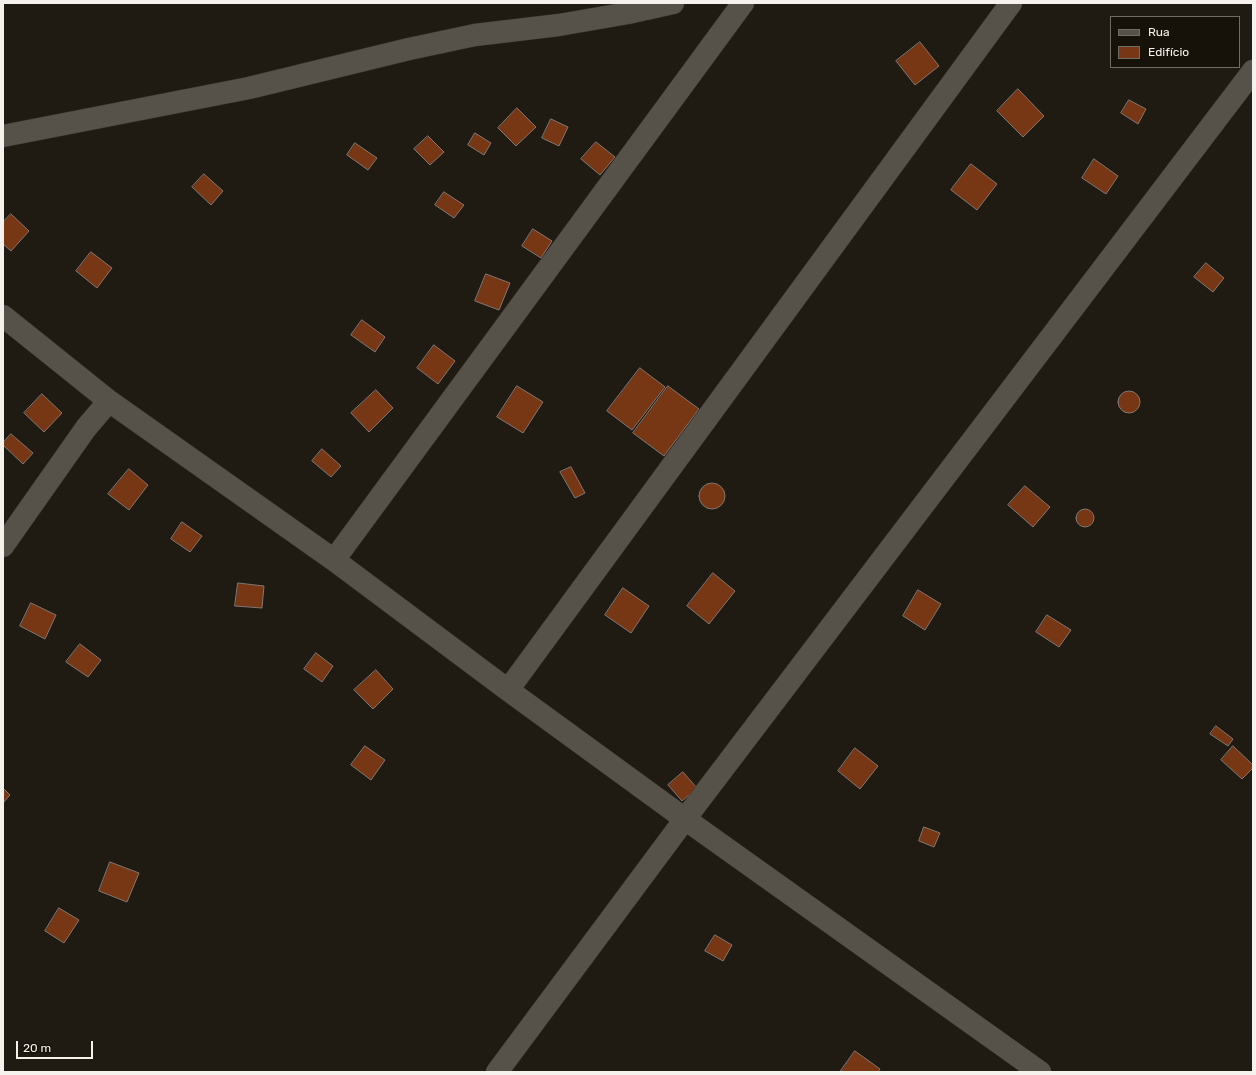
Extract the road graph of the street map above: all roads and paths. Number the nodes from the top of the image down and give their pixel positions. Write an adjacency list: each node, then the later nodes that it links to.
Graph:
1 (673, 3): 5 (street)
2 (743, 3): 9 (street)
3 (1011, 3): 10 (street)
4 (1253, 71): 11 (street)
5 (3, 136)
6 (3, 316): 7 (street)
7 (108, 401): 8 (street); 9 (street)
8 (3, 546)
9 (334, 560): 10 (street)
10 (508, 690): 11 (street)
11 (685, 819): 12 (street); 13 (street)
12 (497, 1072)
13 (1040, 1072)

